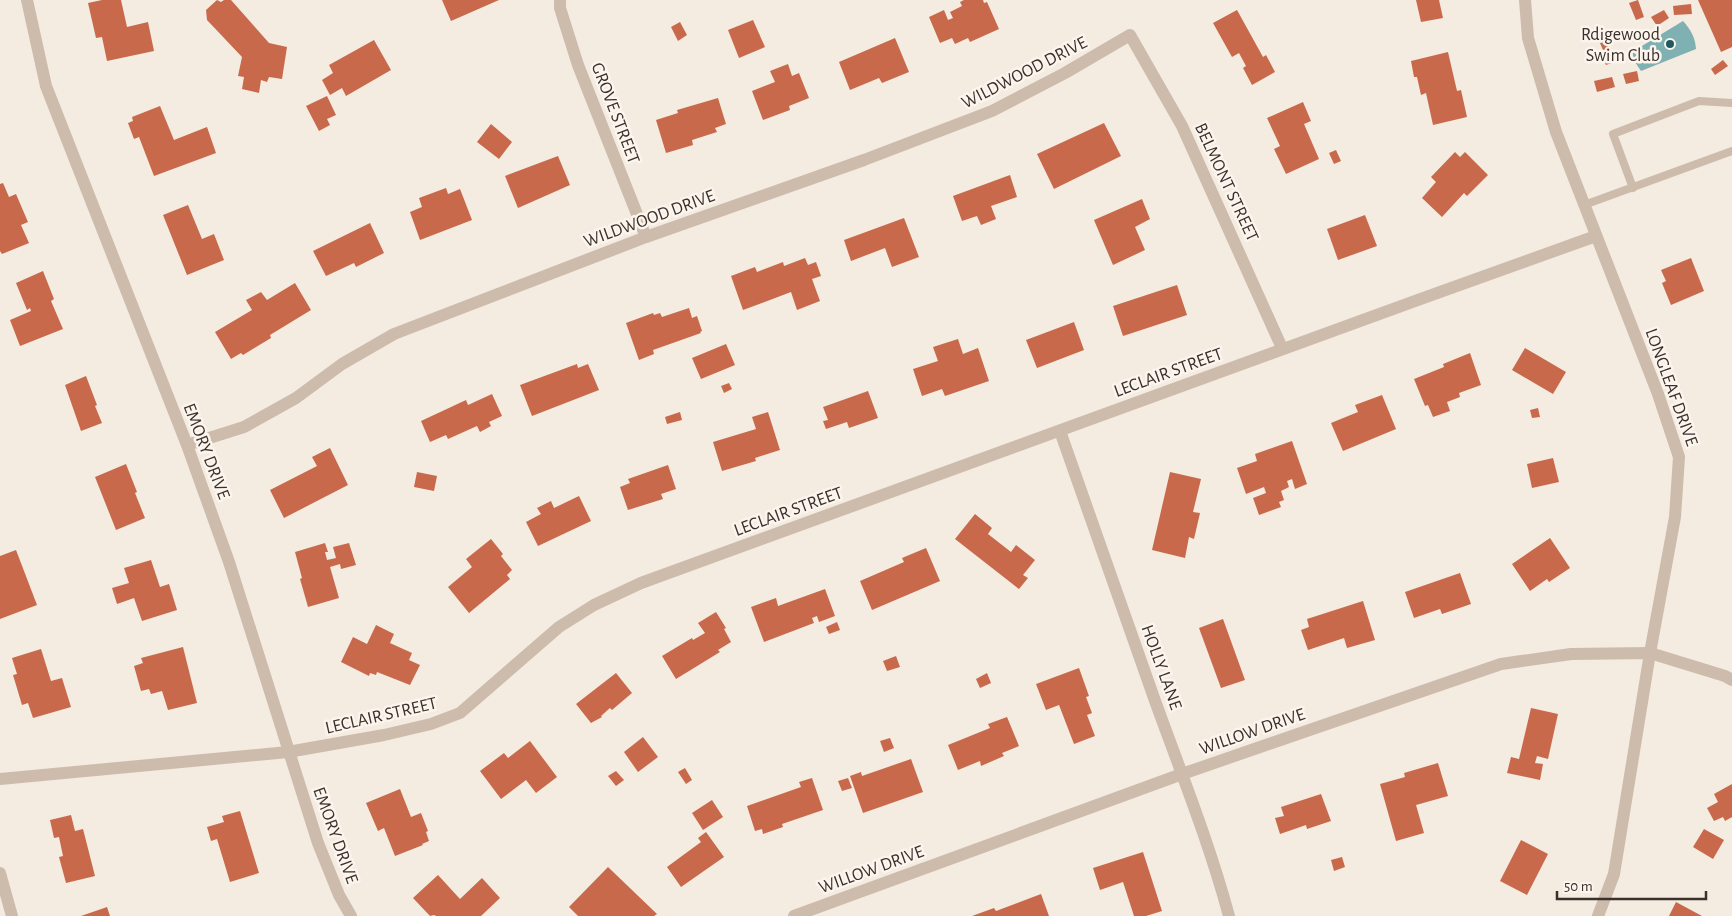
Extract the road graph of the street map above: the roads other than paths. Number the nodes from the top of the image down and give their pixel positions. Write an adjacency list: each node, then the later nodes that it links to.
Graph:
1 (27, 0): 13 (street, EMORY DRIVE)
2 (560, 0): 10 (street, GROVE STREET)
3 (1525, 0): 8 (street, LONGLEAF DRIVE)
4 (1130, 35): 10 (street, WILDWOOD DRIVE); 11 (street, BELMONT STREET)
5 (1732, 103): 7 (lane)
6 (1732, 152): 7 (lane)
7 (1633, 188): 8 (lane)
8 (1584, 205): 9 (street, LONGLEAF DRIVE)
9 (1596, 236): 11 (street, LECLAIR STREET); 14 (street, LONGLEAF DRIVE)
10 (646, 237): 13 (street, WILDWOOD DRIVE)
11 (1282, 348): 12 (street, LECLAIR STREET)
12 (1060, 430): 16 (street, LECLAIR STREET); 17 (street, HOLLY LANE)
13 (187, 445): 16 (street, EMORY DRIVE)
14 (1650, 653): 15 (street, WILLOW DRIVE); 17 (street, WILLOW DRIVE); 24 (street, LONGLEAF DRIVE)
15 (1732, 680)
16 (288, 752): 18 (street, LECLAIR STREET); 21 (street, EMORY DRIVE)
17 (1182, 774): 22 (street, WILLOW DRIVE); 23 (street, HOLLY LANE)
18 (0, 779)
19 (0, 873): 20 (street)
20 (12, 916)
21 (351, 916)
22 (794, 916)
23 (1228, 916)
24 (1598, 916)

